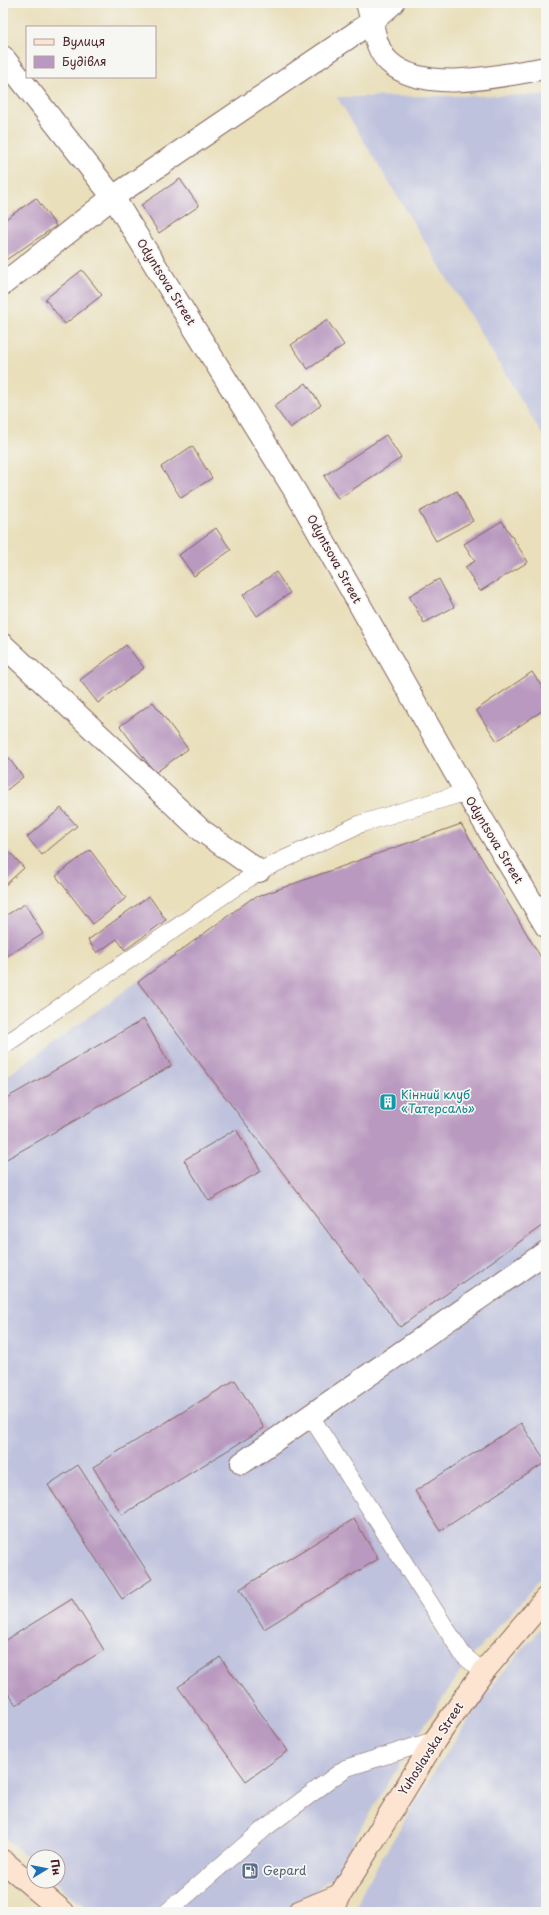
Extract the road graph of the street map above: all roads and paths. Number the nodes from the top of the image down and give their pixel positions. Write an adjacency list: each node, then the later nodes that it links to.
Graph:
1 (393, 3): 2 (street)
2 (370, 12): 4 (street); 5 (street)
3 (3, 57): 5 (street, Odyntsova Street)
4 (546, 68)
5 (113, 196): 6 (street); 8 (street, Odyntsova Street)
6 (3, 284)
7 (3, 646): 9 (street)
8 (466, 792): 9 (lane); 10 (street, Odyntsova Street)
9 (260, 871): 11 (lane)
10 (546, 926)
11 (3, 1046)
12 (546, 1252): 13 (street)
13 (310, 1415): 14 (street); 16 (lane)
14 (242, 1463)
15 (546, 1598): 16 (main road, Yuhoslavska Street)
16 (483, 1672): 17 (main road, Yuhoslavska Street)
17 (435, 1740): 19 (main road, Yuhoslavska Street); 21 (lane)
18 (3, 1861): 20 (main road)
19 (336, 1903): 22 (main road)
20 (62, 1912)
21 (167, 1912)
22 (299, 1912)

